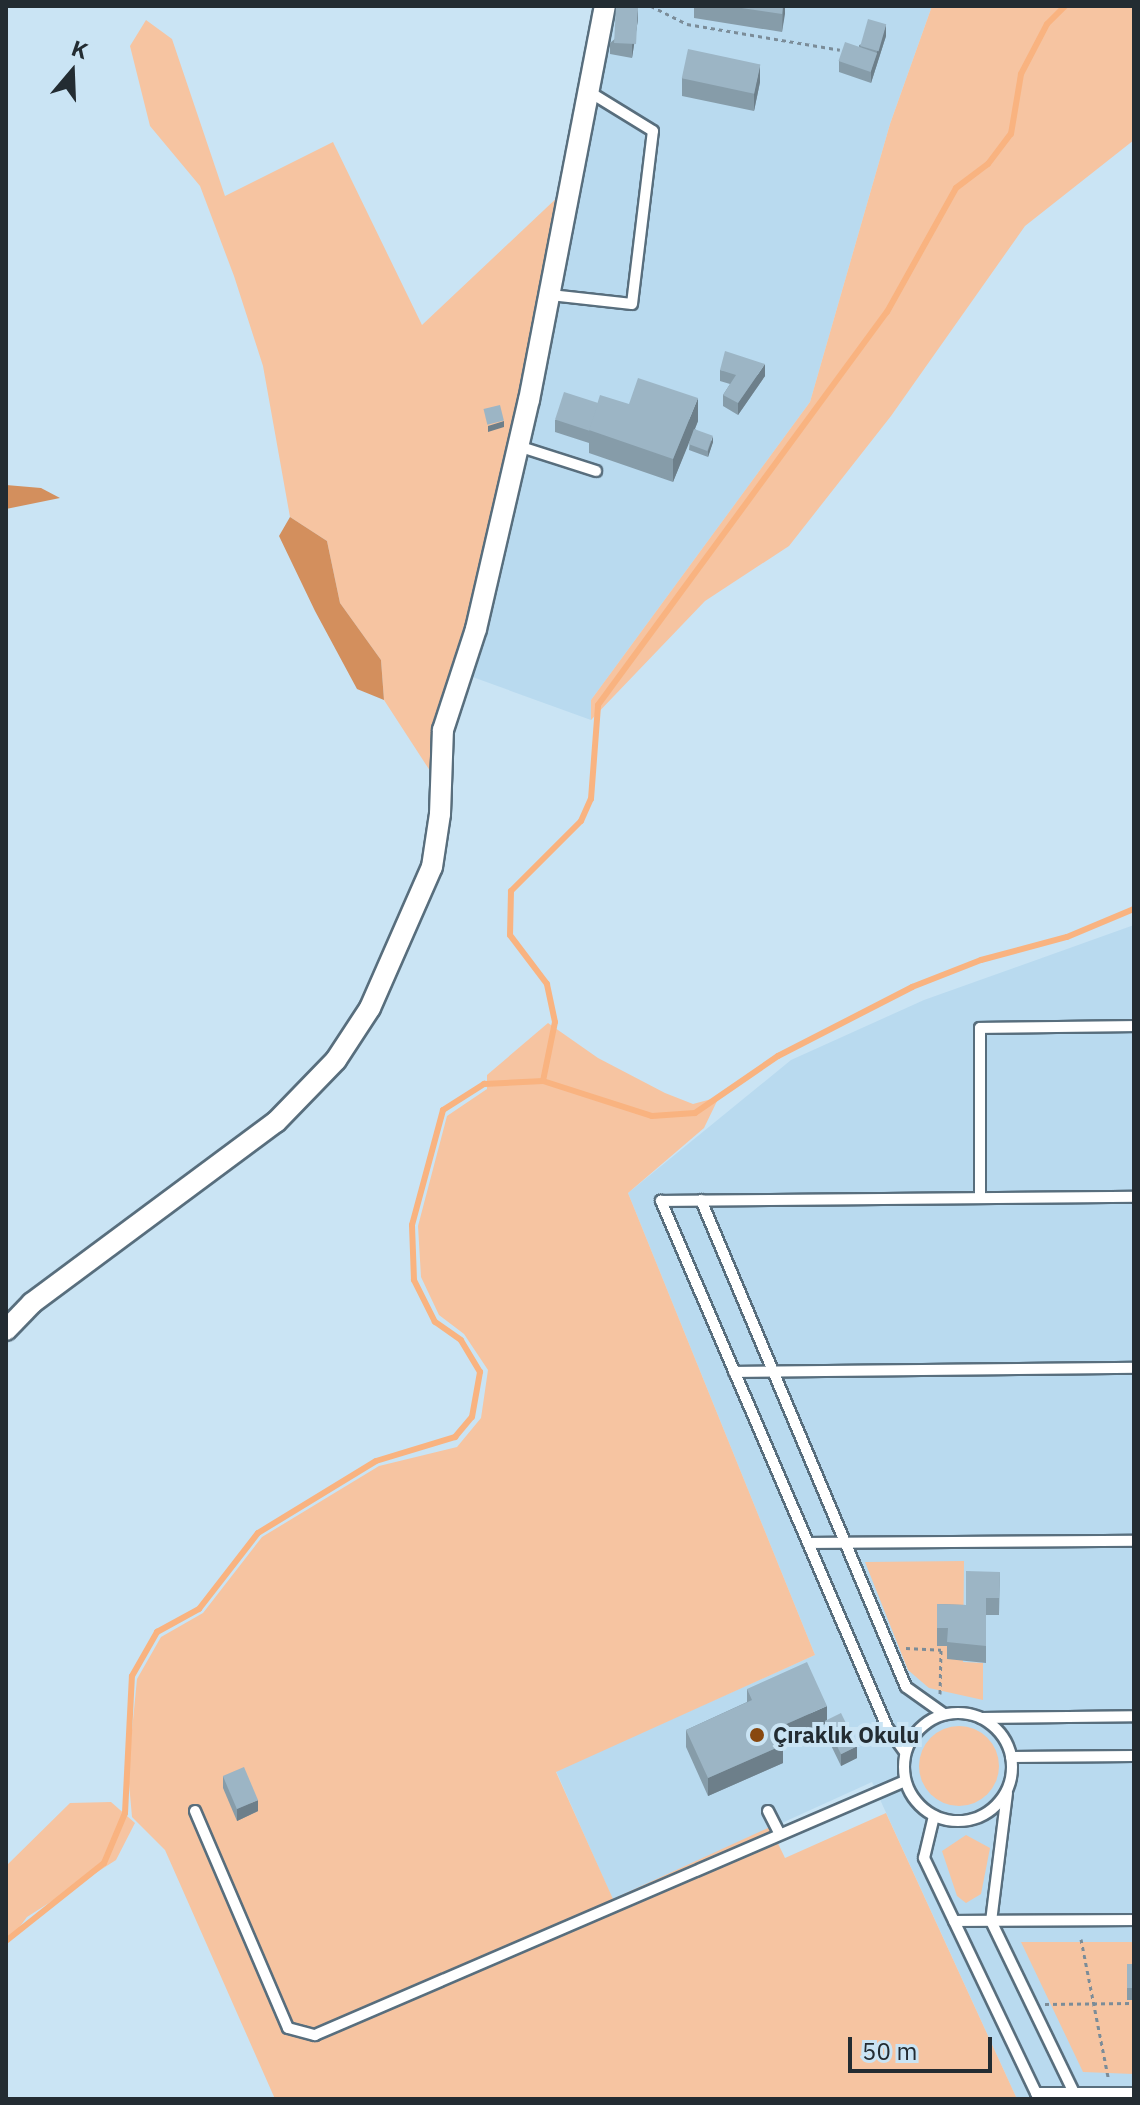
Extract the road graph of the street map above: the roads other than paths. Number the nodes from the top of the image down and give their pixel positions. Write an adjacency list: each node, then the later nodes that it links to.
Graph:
1 (605, 6): 2 (street)
2 (591, 93): 3 (street); 3 (lane)
3 (551, 295): 4 (street)
4 (518, 446): 5 (lane); 10 (street)
5 (596, 471)
6 (1134, 1026): 8 (lane)
7 (1134, 1197): 8 (lane)
8 (980, 1198): 9 (lane)
9 (701, 1200): 12 (lane); 13 (lane)
10 (6, 1330)
11 (1134, 1368): 12 (lane)
12 (773, 1371): 13 (lane); 16 (lane)
13 (734, 1372): 15 (lane)
14 (1134, 1541): 16 (lane)
15 (808, 1543): 16 (lane); 20 (lane)
16 (845, 1543): 17 (lane)
17 (942, 1712): 19 (lane); 20 (lane)
18 (1134, 1716): 19 (lane)
19 (981, 1718): 22 (lane)
20 (905, 1752): 23 (lane)
21 (1134, 1756): 22 (lane)
22 (1011, 1757): 24 (lane)
23 (905, 1781): 27 (lane); 28 (lane)
24 (1007, 1790): 27 (lane); 31 (lane)
25 (195, 1811): 28 (lane)
26 (768, 1811): 28 (lane)
27 (934, 1816): 30 (lane)
28 (779, 1833)
29 (1134, 1920): 31 (lane)
30 (954, 1921): 31 (lane); 33 (lane)
31 (991, 1921): 34 (lane)
32 (1134, 2093): 34 (lane)
33 (1037, 2096): 34 (lane)
34 (1075, 2096)

